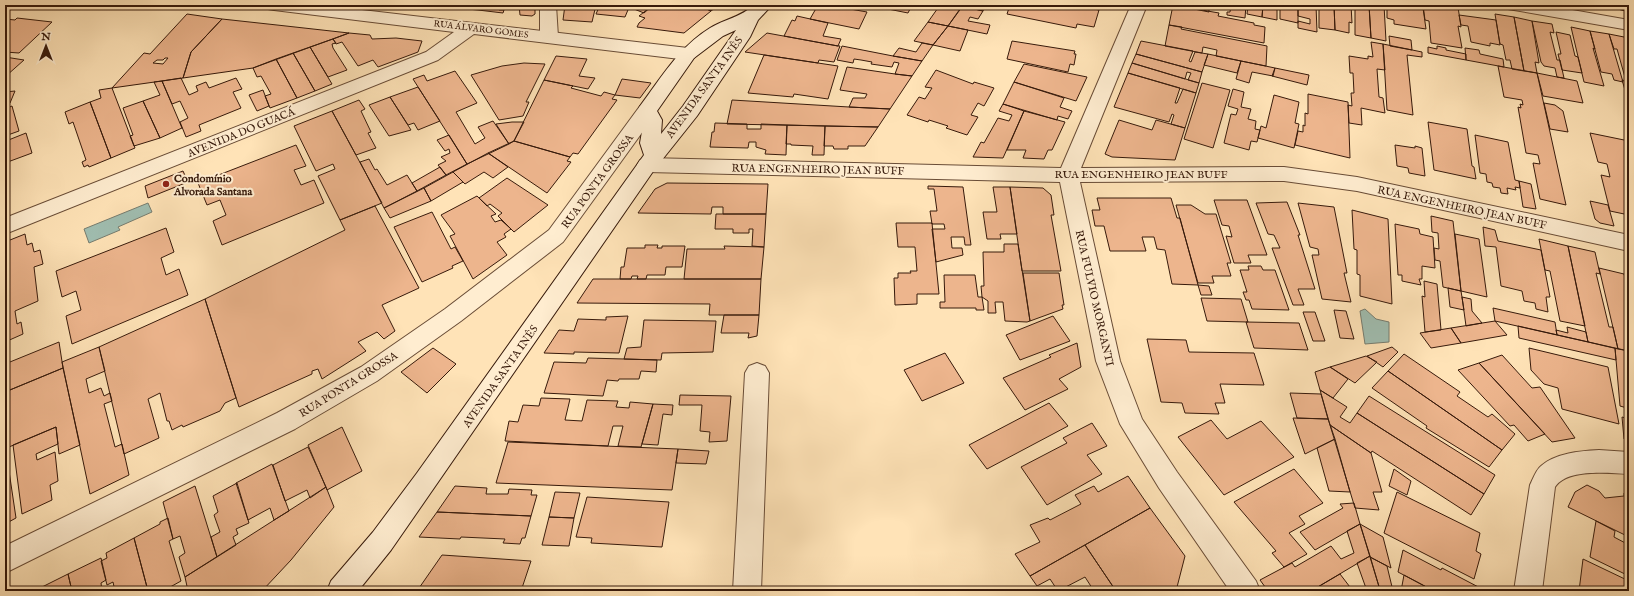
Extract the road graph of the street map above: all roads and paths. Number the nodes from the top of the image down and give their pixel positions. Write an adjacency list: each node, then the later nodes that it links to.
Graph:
1 (274, 5): 7 (street, RUA ÁLVARO GOMES)
2 (548, 5): 9 (street)
3 (1139, 5): 15 (street)
4 (1514, 5): 6 (street)
5 (757, 11): 8 (street, AVENIDA SANTA INÊS); 10 (street, AVENIDA SANTA INÊS)
6 (1629, 25)
7 (471, 28): 9 (street, RUA ÁLVARO GOMES); 16 (street, AVENIDA DO GUACÁ)
8 (717, 32): 10 (street); 11 (street, AVENIDA SANTA INÊS)
9 (549, 37): 11 (street, RUA ÁLVARO GOMES)
10 (736, 43): 13 (street, AVENIDA SANTA INÊS)
11 (688, 54): 12 (street, AVENIDA SANTA INÊS)
12 (650, 107): 13 (street); 14 (street, AVENIDA SANTA INÊS); 20 (street, RUA PONTA GROSSA)
13 (690, 111): 14 (street, AVENIDA SANTA INÊS)
14 (650, 160): 15 (street, RUA ENGENHEIRO JEAN BUFF); 21 (street, AVENIDA SANTA INÊS)
15 (1068, 175): 17 (street, RUA ENGENHEIRO JEAN BUFF); 23 (street, RUA FULVIO MORGANTI)
16 (5, 226)
17 (1629, 243)
18 (757, 373): 22 (street)
19 (1629, 463): 24 (street)
20 (5, 560)
21 (341, 591)
22 (747, 591)
23 (1246, 591)
24 (1528, 591)

